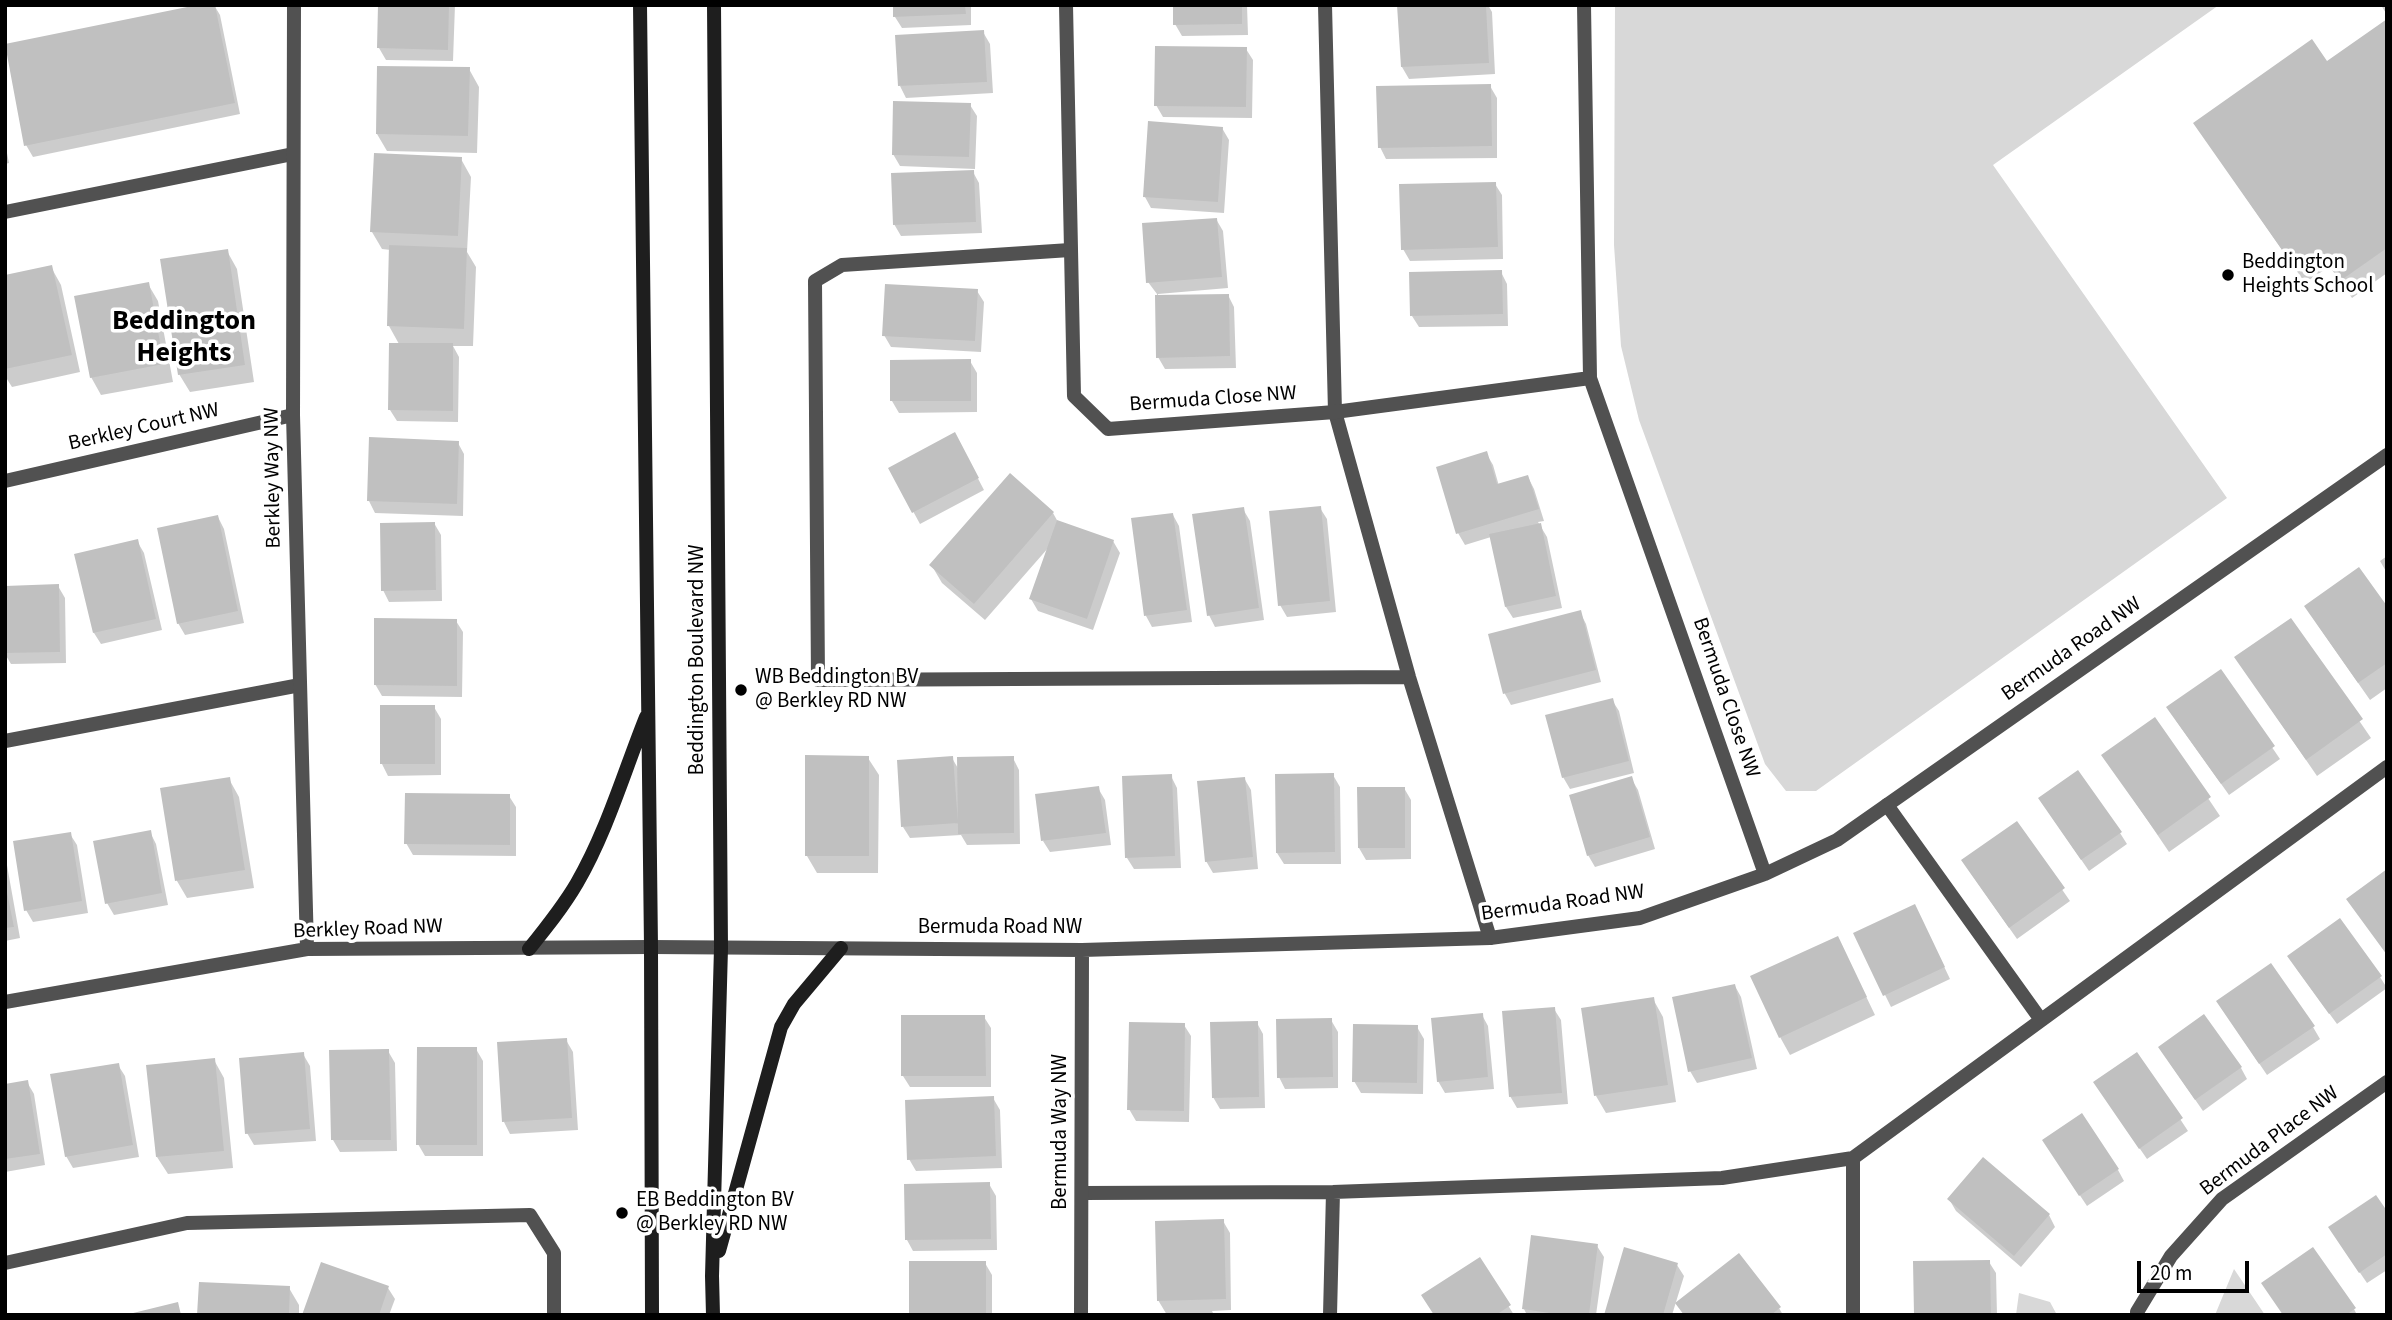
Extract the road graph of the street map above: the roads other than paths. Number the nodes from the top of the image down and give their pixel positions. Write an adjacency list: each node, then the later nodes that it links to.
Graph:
1 (294, 5): 7 (street, Berkley Way NW)
2 (640, 5): 17 (main road)
3 (713, 5): 24 (main road, Beddington Boulevard NW)
4 (1066, 5): 9 (street, Bermuda Close NW)
5 (1325, 5): 11 (street)
6 (1584, 5): 10 (street, Bermuda Close NW)
7 (293, 154): 8 (street); 12 (street, Berkley Way NW)
8 (5, 212)
9 (1070, 250): 11 (street, Bermuda Close NW); 15 (street)
10 (1590, 377): 11 (street, Bermuda Close NW); 21 (street, Bermuda Close NW)
11 (1335, 412): 15 (street)
12 (293, 415): 14 (street, Berkley Court NW); 16 (street, Berkley Way NW)
13 (2387, 455): 20 (street, Bermuda Road NW)
14 (5, 481)
15 (1409, 677): 22 (street)
16 (300, 685): 18 (street); 26 (street, Berkley Way NW)
17 (649, 709): 23 (main road); 27 (main road)
18 (5, 741)
19 (2387, 767): 30 (street)
20 (1887, 805): 21 (street, Bermuda Road NW); 30 (street)
21 (1765, 874): 22 (street, Bermuda Road NW)
22 (1490, 938): 28 (street, Bermuda Road NW)
23 (651, 947): 24 (street, Bermuda Road NW); 27 (street, Berkley Road NW); 39 (main road)
24 (721, 948): 25 (street, Bermuda Road NW); 36 (main road, Beddington Boulevard NW)
25 (841, 948): 28 (street, Bermuda Road NW); 36 (main road)
26 (307, 949): 27 (street, Berkley Road NW); 29 (street, Berkley Road NW)
27 (529, 949)
28 (1082, 950): 34 (street, Bermuda Way NW)
29 (5, 1002)
30 (2041, 1020): 32 (street)
31 (2387, 1082): 37 (street, Bermuda Place NW)
32 (1853, 1158): 33 (street); 43 (street)
33 (1333, 1192): 34 (street); 42 (street)
34 (1083, 1193): 41 (street, Bermuda Way NW)
35 (5, 1263): 38 (street)
36 (712, 1276): 40 (main road, Beddington Boulevard NW)
37 (2137, 1312)
38 (554, 1315)
39 (652, 1315)
40 (713, 1315)
41 (1082, 1315)
42 (1329, 1315)
43 (1853, 1315)

